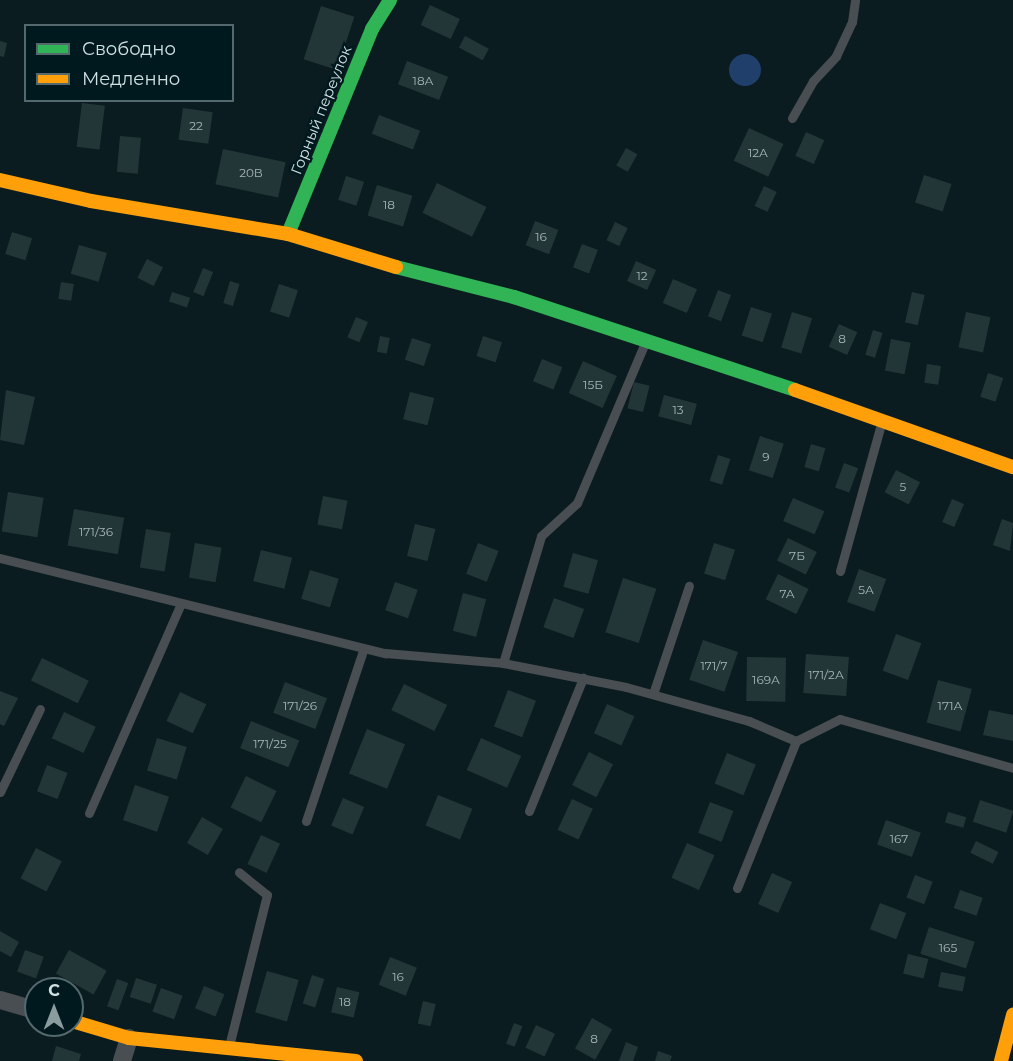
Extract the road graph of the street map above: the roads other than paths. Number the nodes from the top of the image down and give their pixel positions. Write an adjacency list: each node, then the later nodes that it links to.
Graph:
1 (390, 0): 5 (street, Горный переулок)
2 (855, 0): 3 (lane)
3 (792, 118)
4 (0, 180): 5 (street)
5 (288, 234): 6 (street)
6 (645, 340): 7 (street); 14 (lane)
7 (883, 419): 8 (street); 10 (lane)
8 (1013, 466)
9 (0, 558): 12 (lane)
10 (840, 571)
11 (689, 586): 16 (lane)
12 (181, 603): 13 (lane); 22 (lane)
13 (364, 648): 14 (lane); 23 (lane)
14 (503, 663): 15 (lane)
15 (583, 678): 16 (lane); 21 (lane)
16 (653, 694): 18 (lane)
17 (40, 709): 20 (lane)
18 (796, 741): 19 (lane); 25 (lane)
19 (1013, 768)
20 (0, 792)
21 (529, 811)
22 (89, 813)
23 (306, 821)
24 (239, 872): 31 (lane)
25 (737, 888)
26 (0, 1000): 27 (street)
27 (24, 1007)
28 (1013, 1015): 34 (street)
29 (84, 1025): 30 (street)
30 (129, 1038): 31 (street); 32 (street)
31 (229, 1048): 33 (street)
32 (122, 1061)
33 (356, 1061)
34 (1001, 1061)

